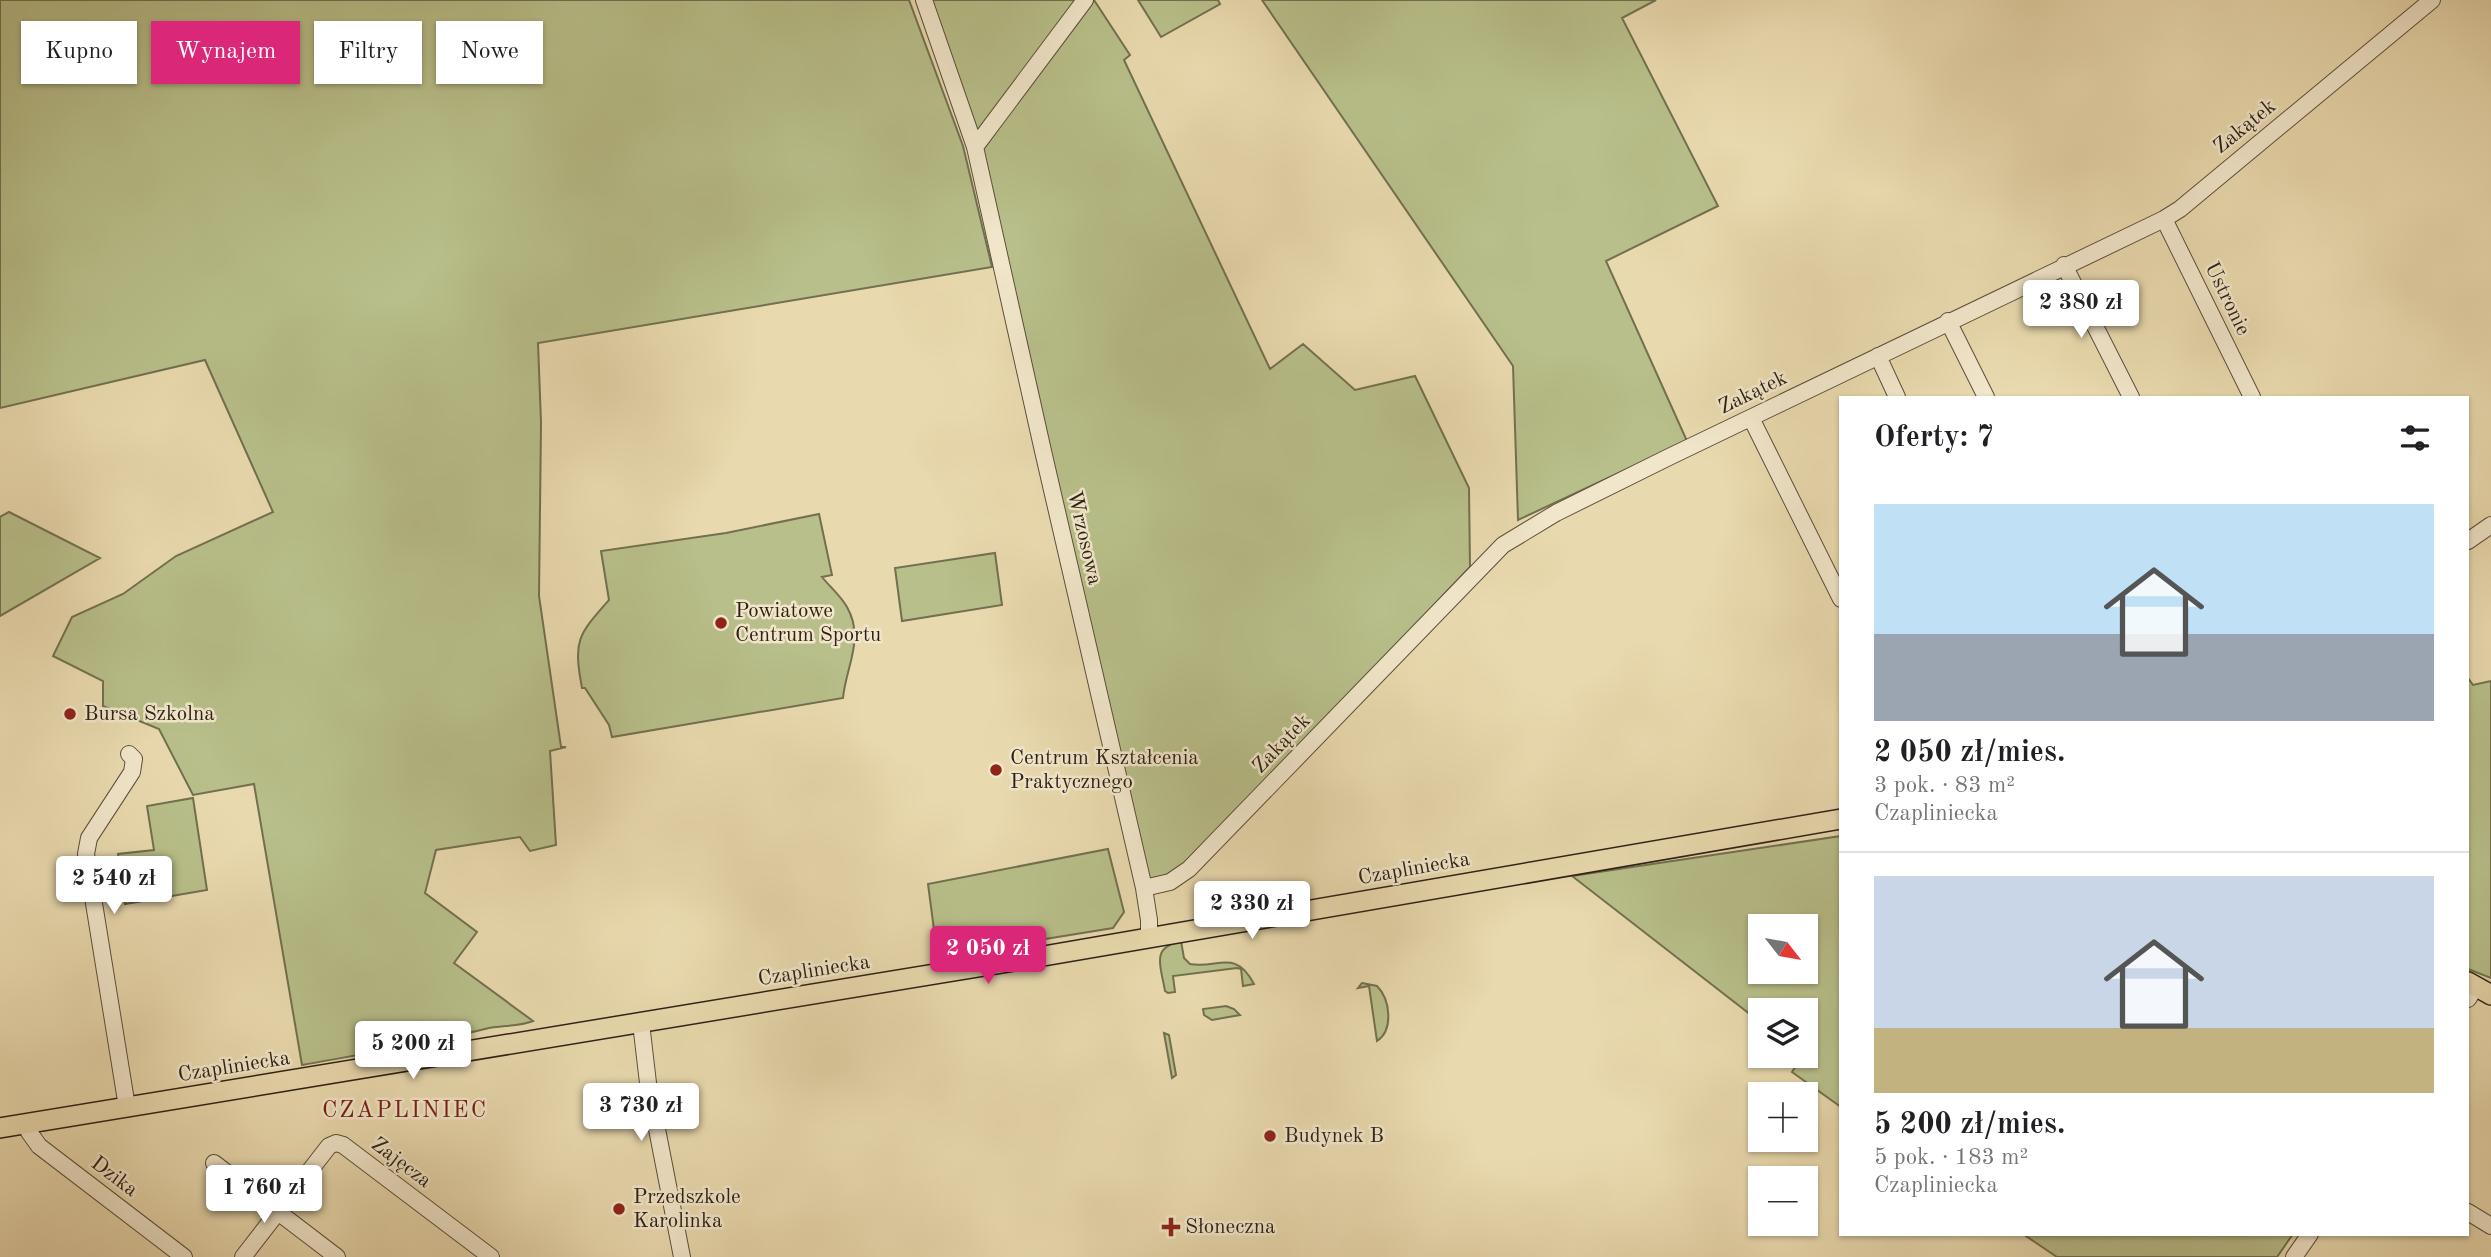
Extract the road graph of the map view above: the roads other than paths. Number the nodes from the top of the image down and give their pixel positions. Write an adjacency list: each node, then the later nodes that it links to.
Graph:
1 (924, 0): 4 (street, Wrzosowa)
2 (1085, 0): 4 (street)
3 (2432, 0): 5 (street, Zakątek)
4 (975, 147): 19 (street, Wrzosowa)
5 (2164, 219): 6 (street, Zakątek); 12 (street, Ustronie)
6 (2064, 265): 7 (street, Zakątek); 11 (street)
7 (1948, 321): 8 (street, Zakątek); 10 (street)
8 (1878, 356): 9 (street); 13 (street, Zakątek)
9 (1897, 396)
10 (1986, 396)
11 (2130, 396)
12 (2252, 396)
13 (1751, 418): 16 (street); 19 (street, Zakątek)
14 (2491, 525): 15 (street)
15 (2469, 540)
16 (1839, 595)
17 (129, 754): 22 (street)
18 (1839, 819): 20 (main road, Czapliniecka)
19 (1144, 888): 20 (street, Wrzosowa)
20 (1149, 939): 21 (main road, Czapliniecka)
21 (641, 1023): 22 (main road, Czapliniecka); 34 (street)
22 (127, 1107): 23 (main road, Czapliniecka)
23 (26, 1125): 24 (main road, Czapliniecka); 30 (street, Dzika)
24 (0, 1128)
25 (214, 1163): 26 (street)
26 (277, 1212): 31 (street, Zajęcza); 32 (street); 33 (street, Zajęcza)
27 (2469, 1213): 28 (street)
28 (2491, 1226)
29 (2309, 1236): 35 (street)
30 (184, 1257)
31 (243, 1257)
32 (337, 1257)
33 (491, 1257)
34 (682, 1257)
35 (2294, 1257)

